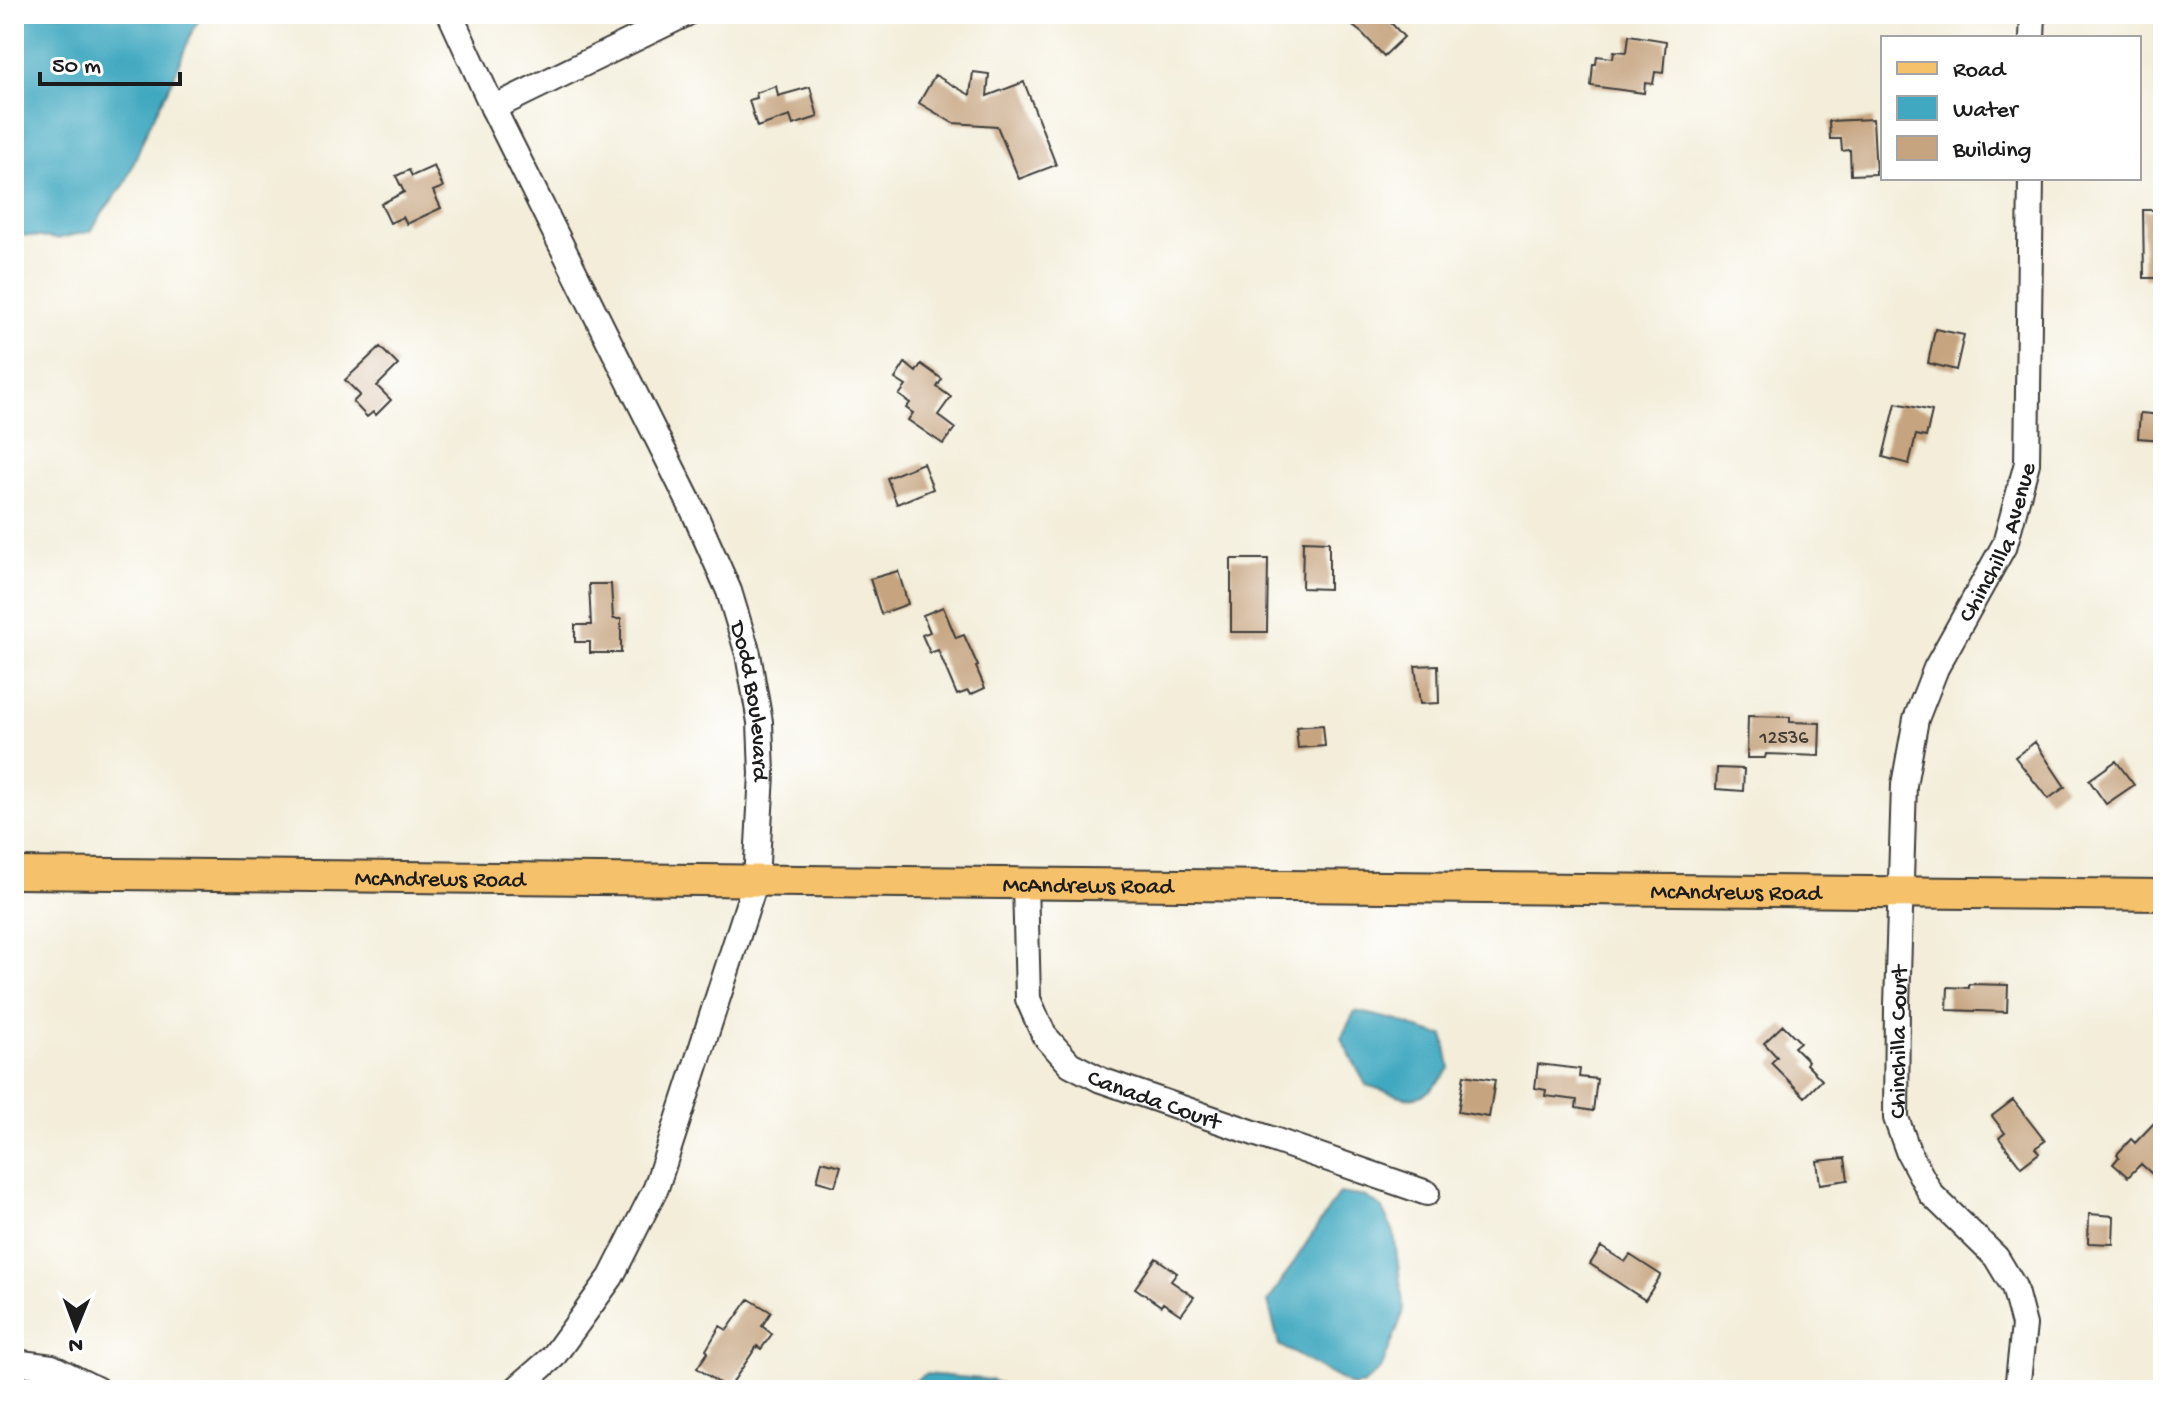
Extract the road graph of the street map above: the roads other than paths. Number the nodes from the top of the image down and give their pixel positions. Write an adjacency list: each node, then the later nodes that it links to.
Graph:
1 (450, 14): 5 (street, Dodd Boulevard)
2 (686, 14): 5 (street)
3 (2033, 14): 4 (street)
4 (2032, 36)
5 (493, 108): 8 (street, Dodd Boulevard)
6 (2031, 180): 10 (street, Chinchilla Avenue)
7 (14, 873): 8 (main road, McAndrews Road)
8 (756, 880): 9 (main road, McAndrews Road); 15 (street, Dodd Boulevard)
9 (1025, 883): 10 (main road, McAndrews Road); 12 (street, Canada Court)
10 (1903, 891): 11 (main road, McAndrews Road); 16 (street, Chinchilla Court)
11 (2163, 895)
12 (1427, 1193)
13 (14, 1362): 14 (street)
14 (98, 1390)
15 (515, 1390)
16 (2017, 1390)

